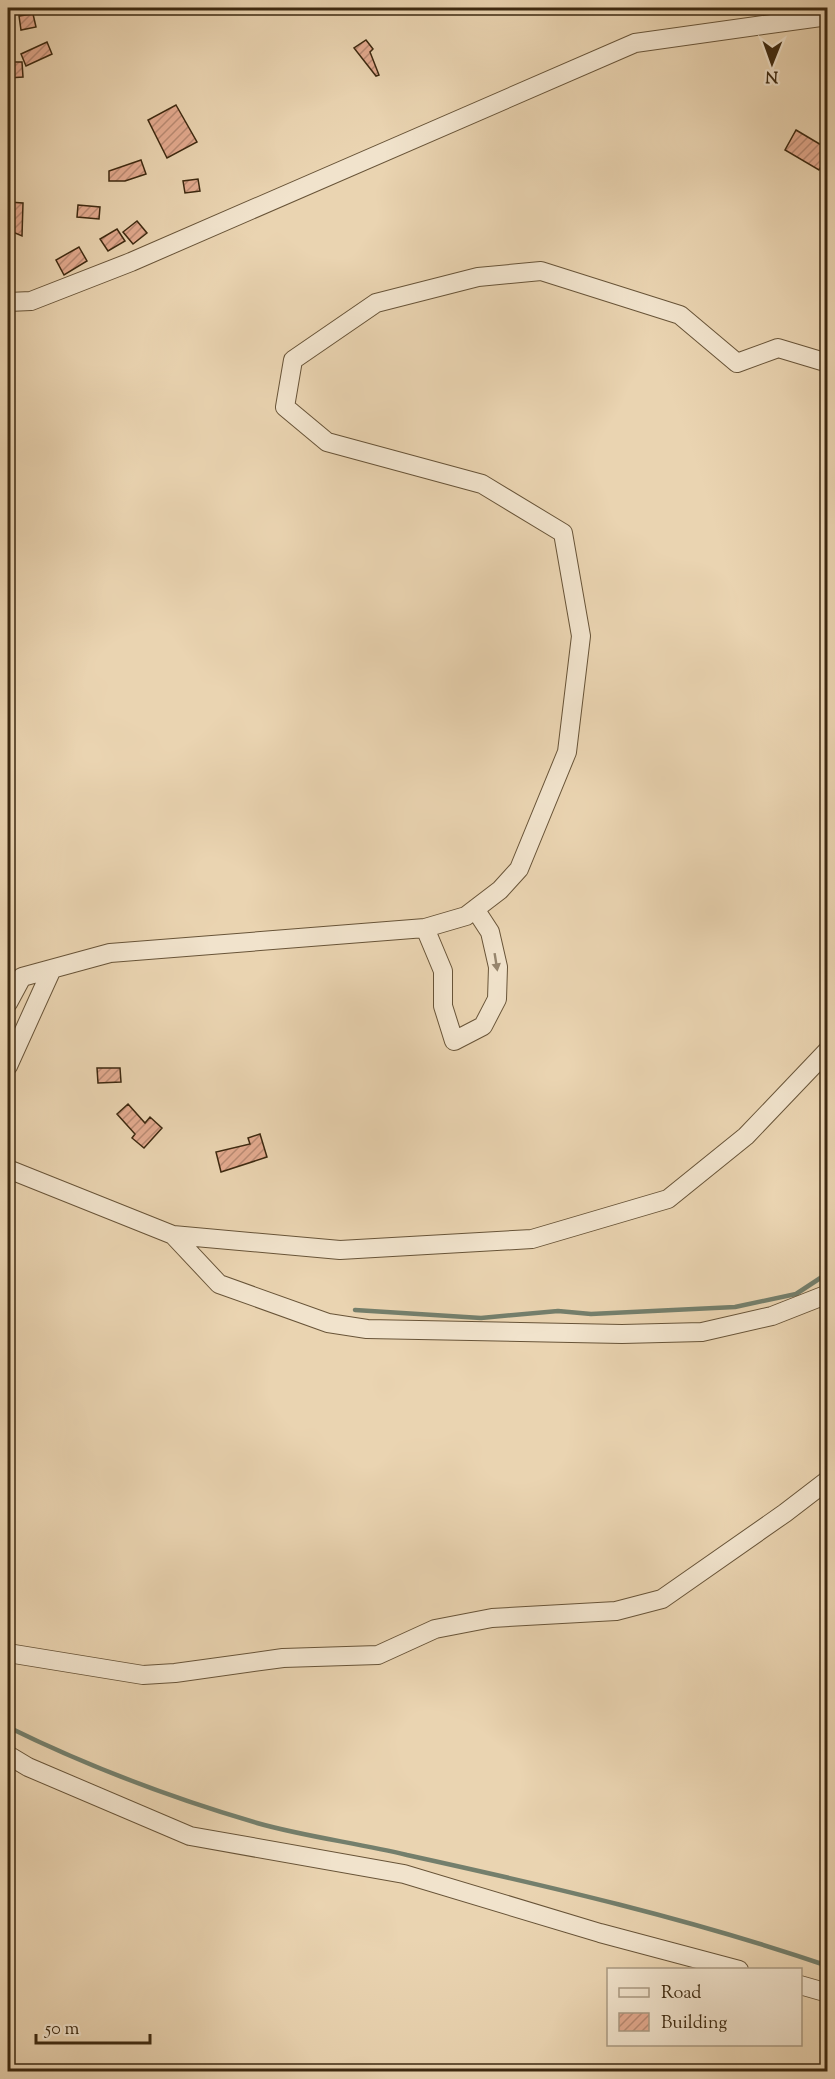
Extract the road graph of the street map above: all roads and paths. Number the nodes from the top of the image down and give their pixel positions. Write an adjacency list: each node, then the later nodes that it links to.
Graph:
1 (828, 16): 2 (street)
2 (8, 302)
3 (828, 363): 4 (street)
4 (475, 909): 5 (street); 5 (street, one-way to 5)
5 (425, 928): 6 (street)
6 (52, 969): 7 (street); 9 (street)
7 (8, 1003)
8 (828, 1050): 11 (street)
9 (8, 1066)
10 (8, 1169): 11 (street)
11 (173, 1235): 12 (street)
12 (828, 1294)
13 (828, 1480): 14 (street)
14 (8, 1653)
15 (8, 1755): 16 (street)
16 (731, 1968)
17 (802, 1986): 18 (street)
18 (828, 1993)

